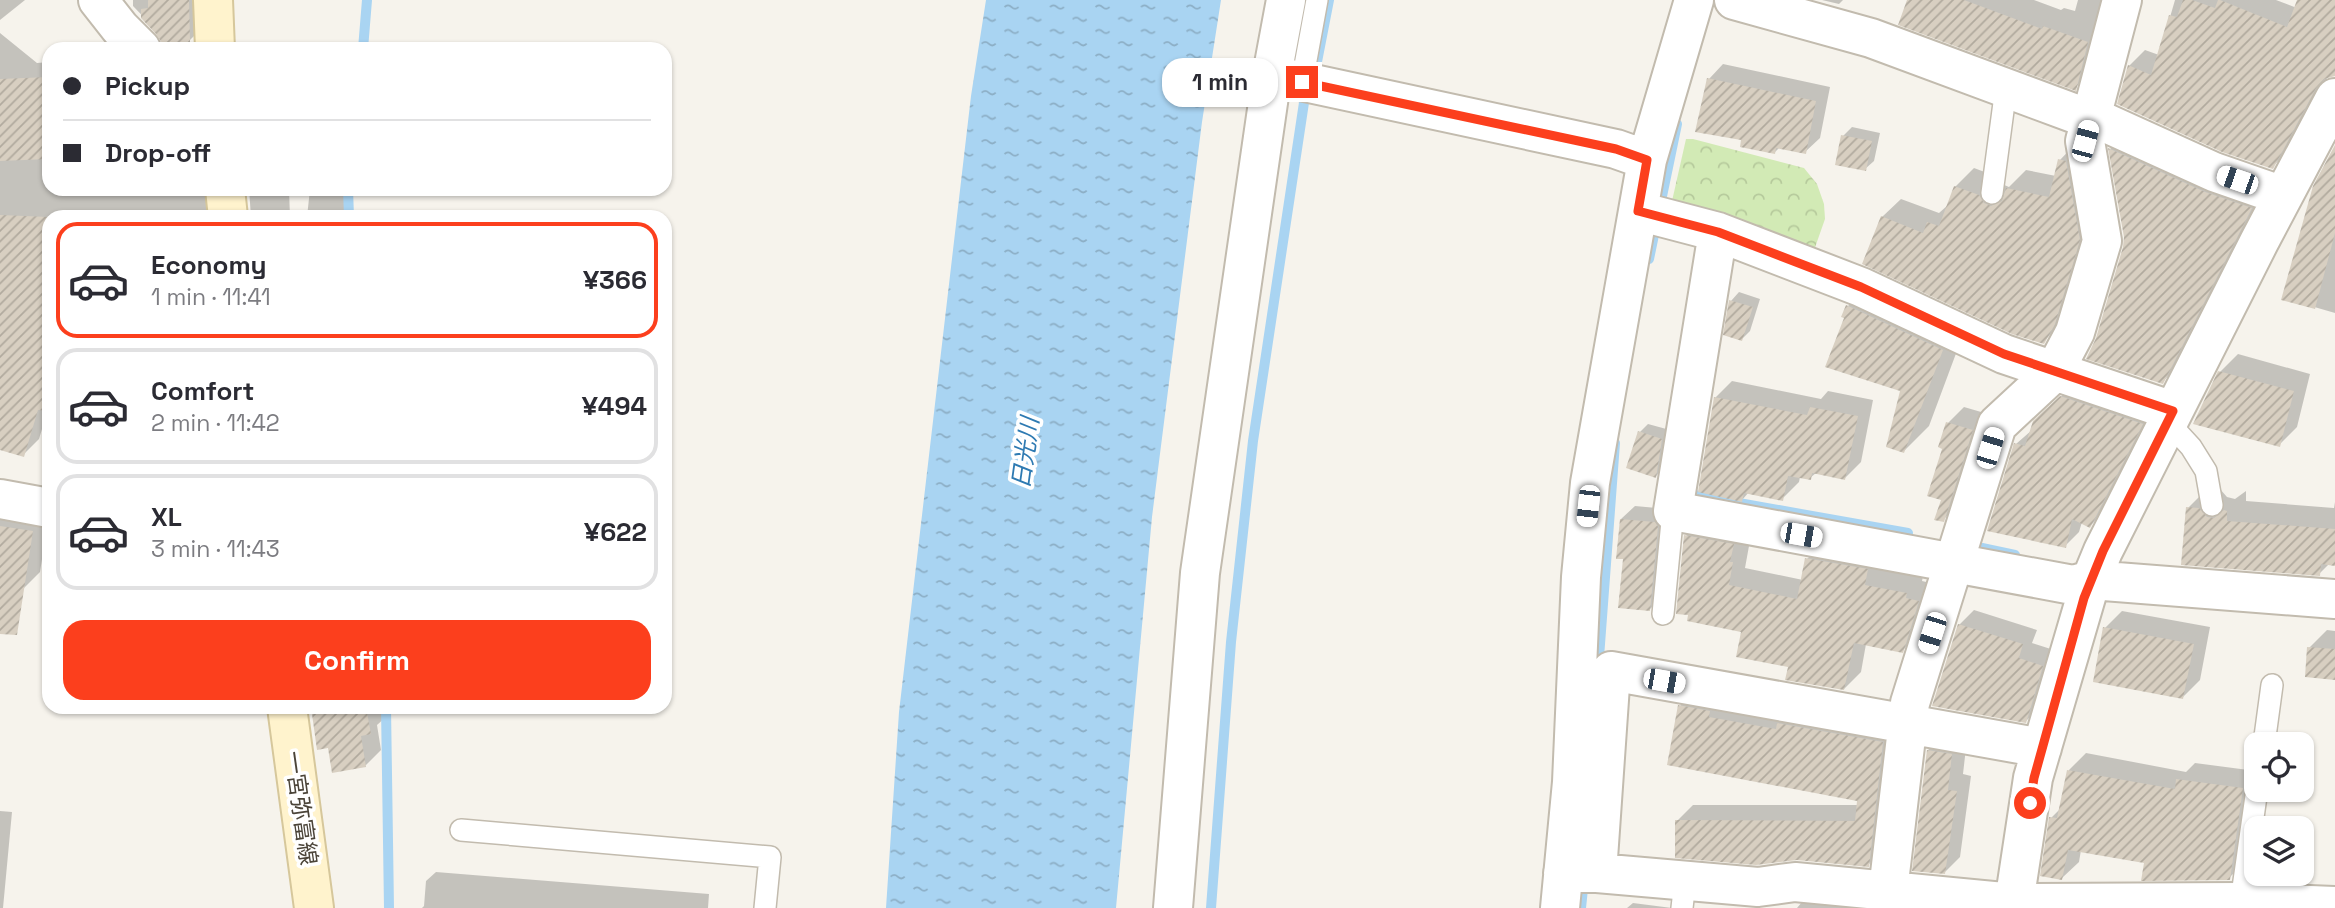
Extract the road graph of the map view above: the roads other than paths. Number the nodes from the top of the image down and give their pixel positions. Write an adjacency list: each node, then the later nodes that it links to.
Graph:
1 (98, 0): 8 (street)
2 (213, 0): 9 (main road)
3 (1286, 0): 10 (street)
4 (1317, 0): 10 (lane)
5 (1694, 0): 14 (street)
6 (1734, 0): 11 (street)
7 (2122, 0): 13 (street)
8 (134, 42)
9 (215, 42)
10 (1287, 78): 14 (street); 45 (street)
11 (2006, 88): 13 (street); 15 (lane)
12 (2335, 98): 16 (street)
13 (2092, 119): 16 (street); 19 (street)
14 (1647, 160): 17 (street)
15 (1992, 193)
16 (2283, 196): 20 (street)
17 (1651, 214): 18 (street); 36 (street)
18 (1718, 232): 19 (street); 24 (street)
19 (2054, 372): 20 (street); 25 (street)
20 (2171, 417): 22 (lane); 26 (street)
21 (0, 499): 23 (street)
22 (2212, 505)
23 (42, 507)
24 (1673, 511): 25 (street); 28 (lane)
25 (1954, 563): 26 (street); 31 (street)
26 (2091, 580): 27 (street); 33 (street)
27 (2335, 599)
28 (1663, 614)
29 (2272, 685): 32 (lane)
30 (288, 714): 43 (main road, 一宮弥富線)
31 (1907, 723): 33 (street); 36 (street); 38 (street)
32 (2266, 732)
33 (2042, 748): 40 (street)
34 (2255, 802): 39 (lane)
35 (461, 830): 44 (lane)
36 (1578, 880): 37 (street)
37 (1684, 895): 38 (street)
38 (1887, 900): 40 (street)
39 (2241, 902): 41 (street); 42 (street)
40 (2014, 903): 41 (street)
41 (2174, 906)
42 (2335, 906)
43 (314, 908)
44 (765, 908)
45 (1173, 908)

